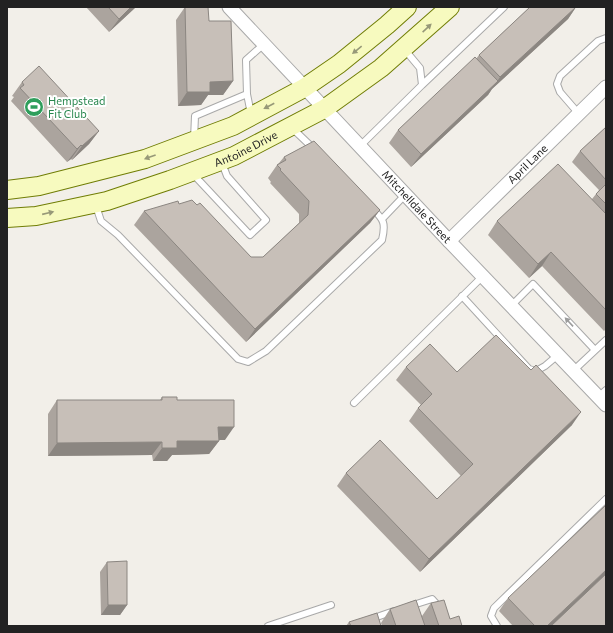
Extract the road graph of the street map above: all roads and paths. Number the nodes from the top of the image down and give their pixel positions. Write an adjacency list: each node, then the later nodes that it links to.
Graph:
1 (229, 7): 6 (street, Mitchelldale Street)
2 (406, 7): 10 (main road, one-way to 10)
3 (450, 7): 7 (main road, Antoine Drive, one-way to 3)
4 (504, 7): 8 (lane)
5 (606, 38): 13 (lane)
6 (264, 44): 10 (street, Mitchelldale Street); 11 (lane)
7 (404, 49): 8 (lane); 12 (main road, Antoine Drive)
8 (422, 85): 17 (lane)
9 (606, 87): 13 (street, April Lane)
10 (304, 88): 12 (street, Mitchelldale Street); 14 (main road, one-way to 14)
11 (247, 94): 14 (lane); 16 (lane)
12 (324, 109): 15 (main road, Antoine Drive); 17 (street, Mitchelldale Street)
13 (579, 114): 27 (street, April Lane)
14 (252, 116): 16 (main road)
15 (290, 126): 18 (lane); 19 (main road, Antoine Drive)
16 (194, 141): 21 (main road, one-way to 21)
17 (360, 146): 22 (street, Mitchelldale Street)
18 (318, 153)
19 (221, 161): 20 (main road, Antoine Drive); 20 (lane)
20 (192, 172): 23 (main road, Antoine Drive)
21 (7, 190)
22 (405, 194): 26 (lane); 27 (street, Mitchelldale Street)
23 (96, 202): 25 (main road, Antoine Drive, one-way to 23); 26 (lane)
24 (366, 202): 26 (lane)
25 (7, 218)
26 (383, 218)
27 (449, 241): 28 (street, Mitchelldale Street)
28 (482, 276): 29 (lane); 30 (street, Mitchelldale Street)
29 (462, 296): 33 (lane); 36 (lane)
30 (511, 306): 32 (lane, one-way to 30); 33 (street, Mitchelldale Street)
31 (606, 340): 32 (lane)
32 (595, 350): 34 (lane)
33 (558, 355): 34 (street, Mitchelldale Street)
34 (573, 371): 35 (street, Mitchelldale Street)
35 (603, 397)
36 (354, 403)
37 (606, 499): 42 (lane)
38 (331, 605): 41 (lane)
39 (446, 615): 40 (lane)
40 (363, 621)
41 (268, 626)
42 (497, 626)

